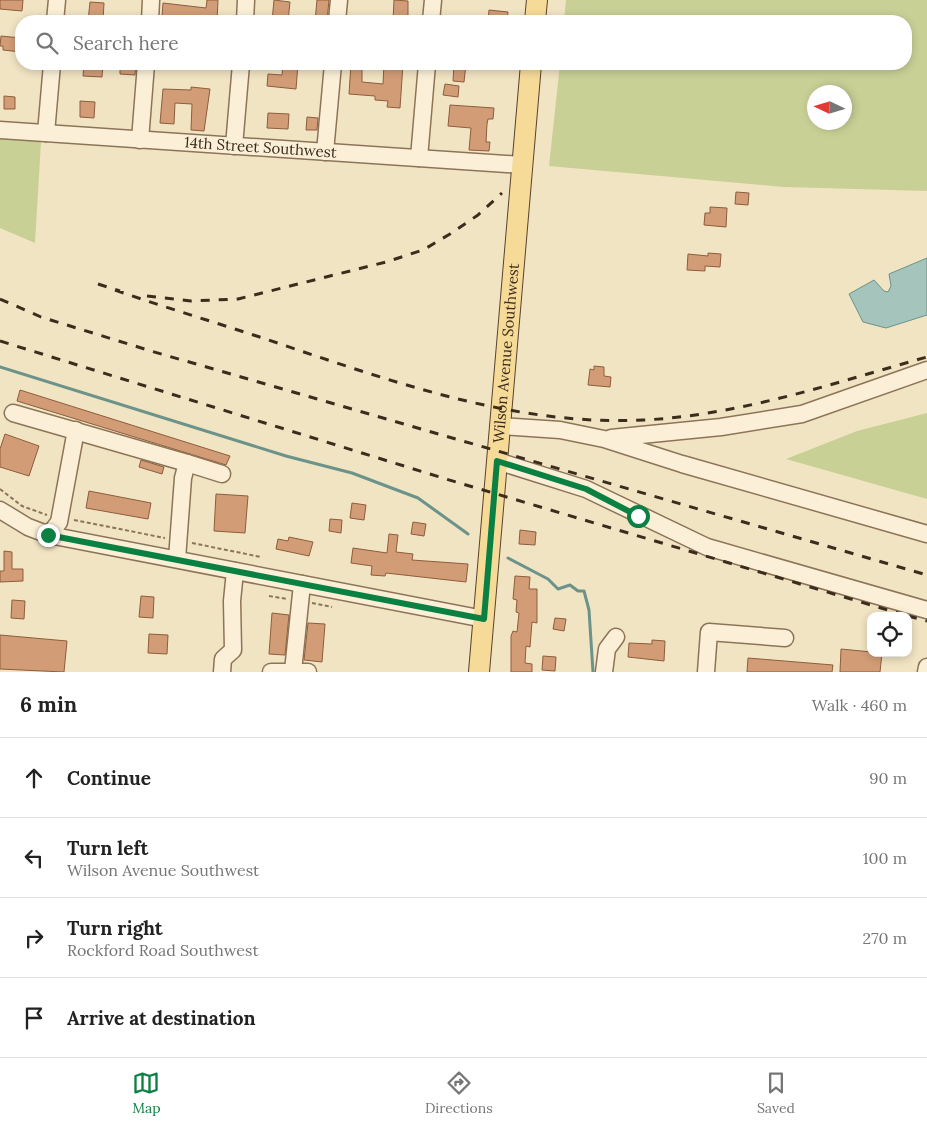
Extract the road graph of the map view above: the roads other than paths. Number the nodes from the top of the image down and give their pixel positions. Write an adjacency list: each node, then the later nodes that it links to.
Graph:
1 (57, 0): 7 (street)
2 (152, 0): 8 (street)
3 (246, 0): 9 (street)
4 (339, 0): 10 (street)
5 (432, 0): 11 (street)
6 (536, 0): 12 (main road)
7 (56, 15)
8 (151, 15)
9 (245, 15)
10 (338, 15)
11 (431, 15)
12 (535, 15)
13 (51, 70): 20 (street)
14 (146, 70): 21 (street)
15 (240, 70): 22 (street)
16 (332, 70): 23 (street)
17 (426, 70): 24 (street)
18 (530, 70): 25 (main road, Wilson Avenue Southwest)
19 (0, 130): 20 (street, 14th Street Southwest)
20 (46, 133): 21 (street, 14th Street Southwest)
21 (140, 140): 22 (street, 14th Street Southwest)
22 (234, 146): 23 (street, 14th Street Southwest)
23 (325, 152): 24 (street, 14th Street Southwest)
24 (419, 158): 25 (street, 14th Street Southwest)
25 (522, 164): 28 (main road, Wilson Avenue Southwest)
26 (927, 370): 30 (street)
27 (14, 412): 29 (street)
28 (500, 426): 30 (street); 31 (main road, Wilson Avenue Southwest)
29 (76, 430): 32 (street); 36 (street)
30 (604, 439): 35 (street)
31 (497, 461): 40 (street); 41 (main road, Wilson Avenue Southwest)
32 (187, 463): 33 (street); 37 (street)
33 (222, 474)
34 (0, 510): 36 (street)
35 (927, 534)
36 (48, 535): 37 (street)
37 (177, 559): 38 (street)
38 (235, 571): 39 (street); 45 (street)
39 (302, 584): 41 (street); 47 (street)
40 (927, 610)
41 (484, 619): 48 (main road, Wilson Avenue Southwest)
42 (616, 637): 49 (street)
43 (785, 638): 50 (street)
44 (927, 667): 51 (street)
45 (222, 672)
46 (271, 672): 47 (street)
47 (300, 672)
48 (479, 672)
49 (604, 672)
50 (706, 672)
51 (926, 672)

